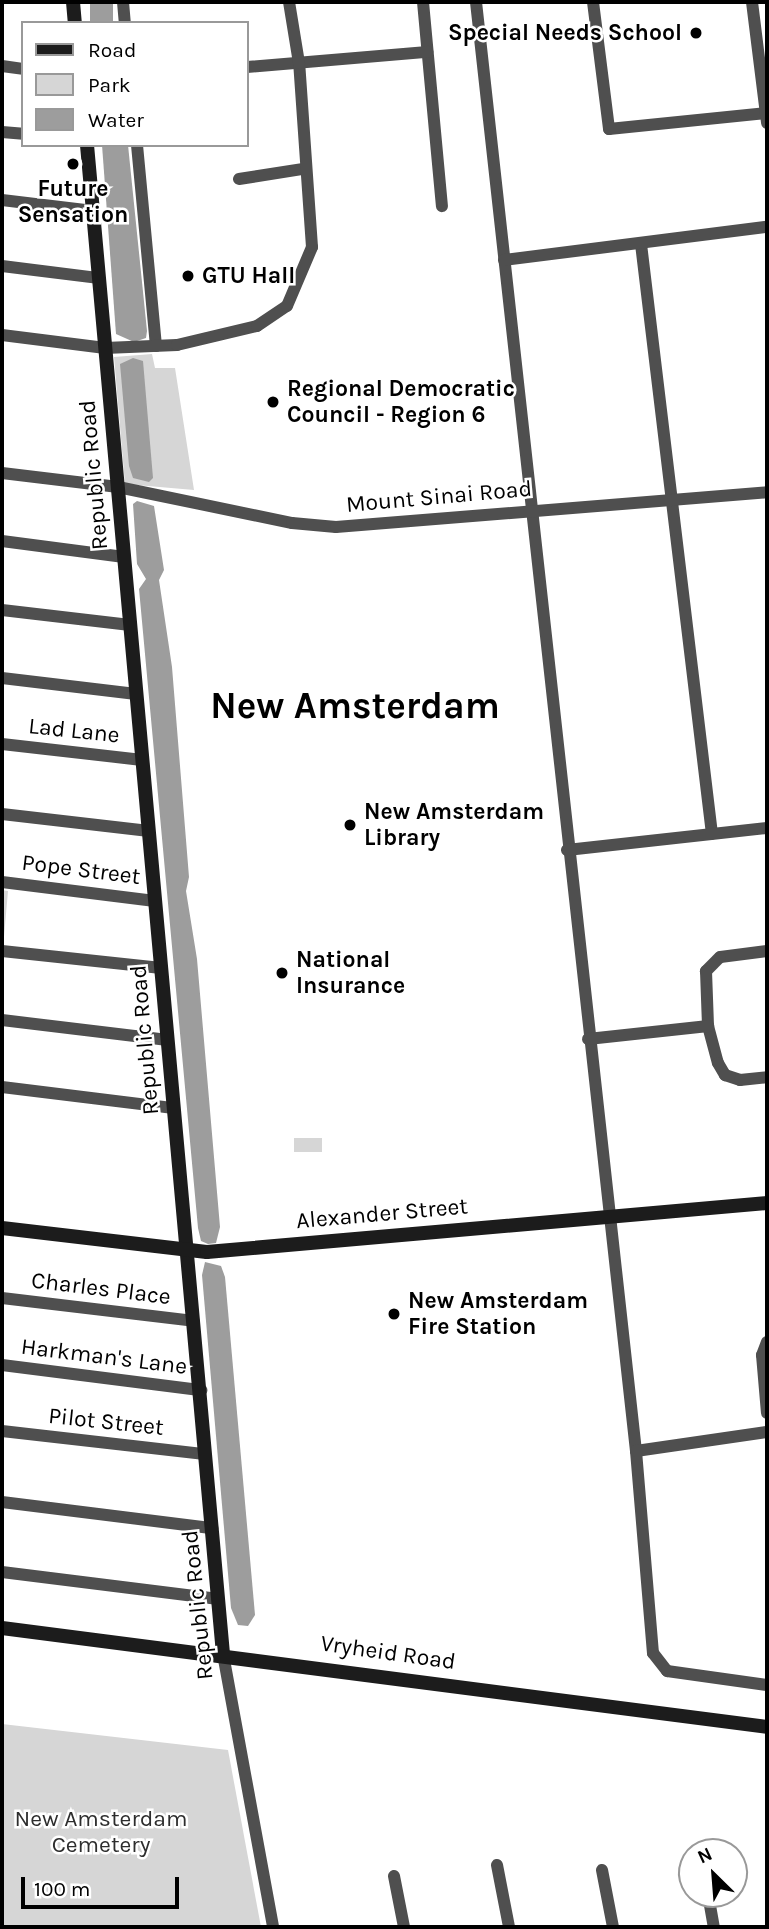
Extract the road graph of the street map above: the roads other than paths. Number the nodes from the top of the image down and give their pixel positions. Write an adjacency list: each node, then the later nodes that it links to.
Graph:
1 (74, 2): 8 (street)
2 (124, 2): 9 (street)
3 (289, 2): 11 (street)
4 (423, 2): 10 (street)
5 (476, 2): 27 (street)
6 (593, 2): 15 (street)
7 (752, 2): 15 (street)
8 (75, 21)
9 (125, 21)
10 (427, 52): 11 (street); 23 (street)
11 (299, 63): 13 (street); 20 (street)
12 (2, 66): 14 (street)
13 (248, 67)
14 (21, 69)
15 (766, 118)
16 (2, 132): 17 (street)
17 (21, 134)
18 (87, 147): 24 (street, Republic Road)
19 (137, 147): 31 (street)
20 (303, 169): 21 (street); 31 (street)
21 (239, 179)
22 (2, 200): 24 (street)
23 (442, 206)
24 (93, 211): 29 (street, Republic Road)
25 (767, 227): 26 (street)
26 (641, 244): 27 (street); 36 (street)
27 (504, 260): 37 (street)
28 (2, 267): 29 (street)
29 (99, 278): 32 (street, Republic Road)
30 (2, 335): 32 (street)
31 (156, 346): 32 (street)
32 (105, 348): 34 (street, Republic Road)
33 (2, 473): 34 (street, Mount Sinai Road)
34 (118, 487): 37 (street, Mount Sinai Road); 39 (street, Republic Road)
35 (767, 492): 36 (street, Mount Sinai Road)
36 (673, 500): 37 (street, Mount Sinai Road); 49 (street)
37 (532, 510): 50 (street)
38 (2, 541): 39 (street)
39 (124, 557): 41 (street, Republic Road)
40 (2, 610): 41 (street)
41 (130, 625): 43 (street, Republic Road)
42 (2, 678): 43 (street)
43 (136, 694): 45 (street, Republic Road)
44 (2, 744): 45 (street, Lad Lane)
45 (142, 760): 48 (street, Republic Road)
46 (2, 814): 48 (street)
47 (767, 828): 49 (street)
48 (149, 831): 52 (street, Republic Road)
49 (712, 834): 50 (street)
50 (567, 850): 58 (street)
51 (2, 882): 52 (street, Pope Street)
52 (155, 901): 55 (street, Republic Road)
53 (2, 951): 55 (street)
54 (767, 951): 57 (street)
55 (161, 968): 59 (street, Republic Road)
56 (2, 1020): 59 (street)
57 (708, 1026): 58 (street); 60 (street)
58 (588, 1039): 64 (street)
59 (168, 1040): 62 (street, Republic Road)
60 (767, 1077)
61 (2, 1087): 62 (street)
62 (174, 1108): 66 (street, Republic Road)
63 (767, 1203): 64 (street, Alexander Street)
64 (610, 1216): 66 (street, Alexander Street); 75 (street)
65 (2, 1228): 66 (street, Alexander Street)
66 (188, 1251): 68 (street, Republic Road)
67 (2, 1298): 68 (street, Charles Place)
68 (194, 1321): 71 (street, Republic Road)
69 (767, 1342): 72 (street)
70 (2, 1365): 71 (street, Harkman's Lane)
71 (201, 1390): 76 (street, Republic Road)
72 (767, 1413)
73 (2, 1431): 76 (street, Pilot Street)
74 (767, 1432): 75 (street)
75 (636, 1451): 83 (street)
76 (205, 1454): 78 (street, Republic Road)
77 (2, 1502): 78 (street)
78 (212, 1528): 80 (street, Republic Road)
79 (2, 1572): 80 (street)
80 (218, 1599): 82 (street, Republic Road)
81 (2, 1628): 82 (street, Vryheid Road)
82 (223, 1654): 84 (street, Vryheid Road); 89 (street, Republic Road)
83 (767, 1685)
84 (767, 1727)
85 (496, 1865): 91 (street)
86 (602, 1870): 92 (street)
87 (394, 1876): 90 (street)
88 (711, 1908): 93 (street)
89 (272, 1927)
90 (404, 1927)
91 (509, 1927)
92 (613, 1927)
93 (714, 1927)

